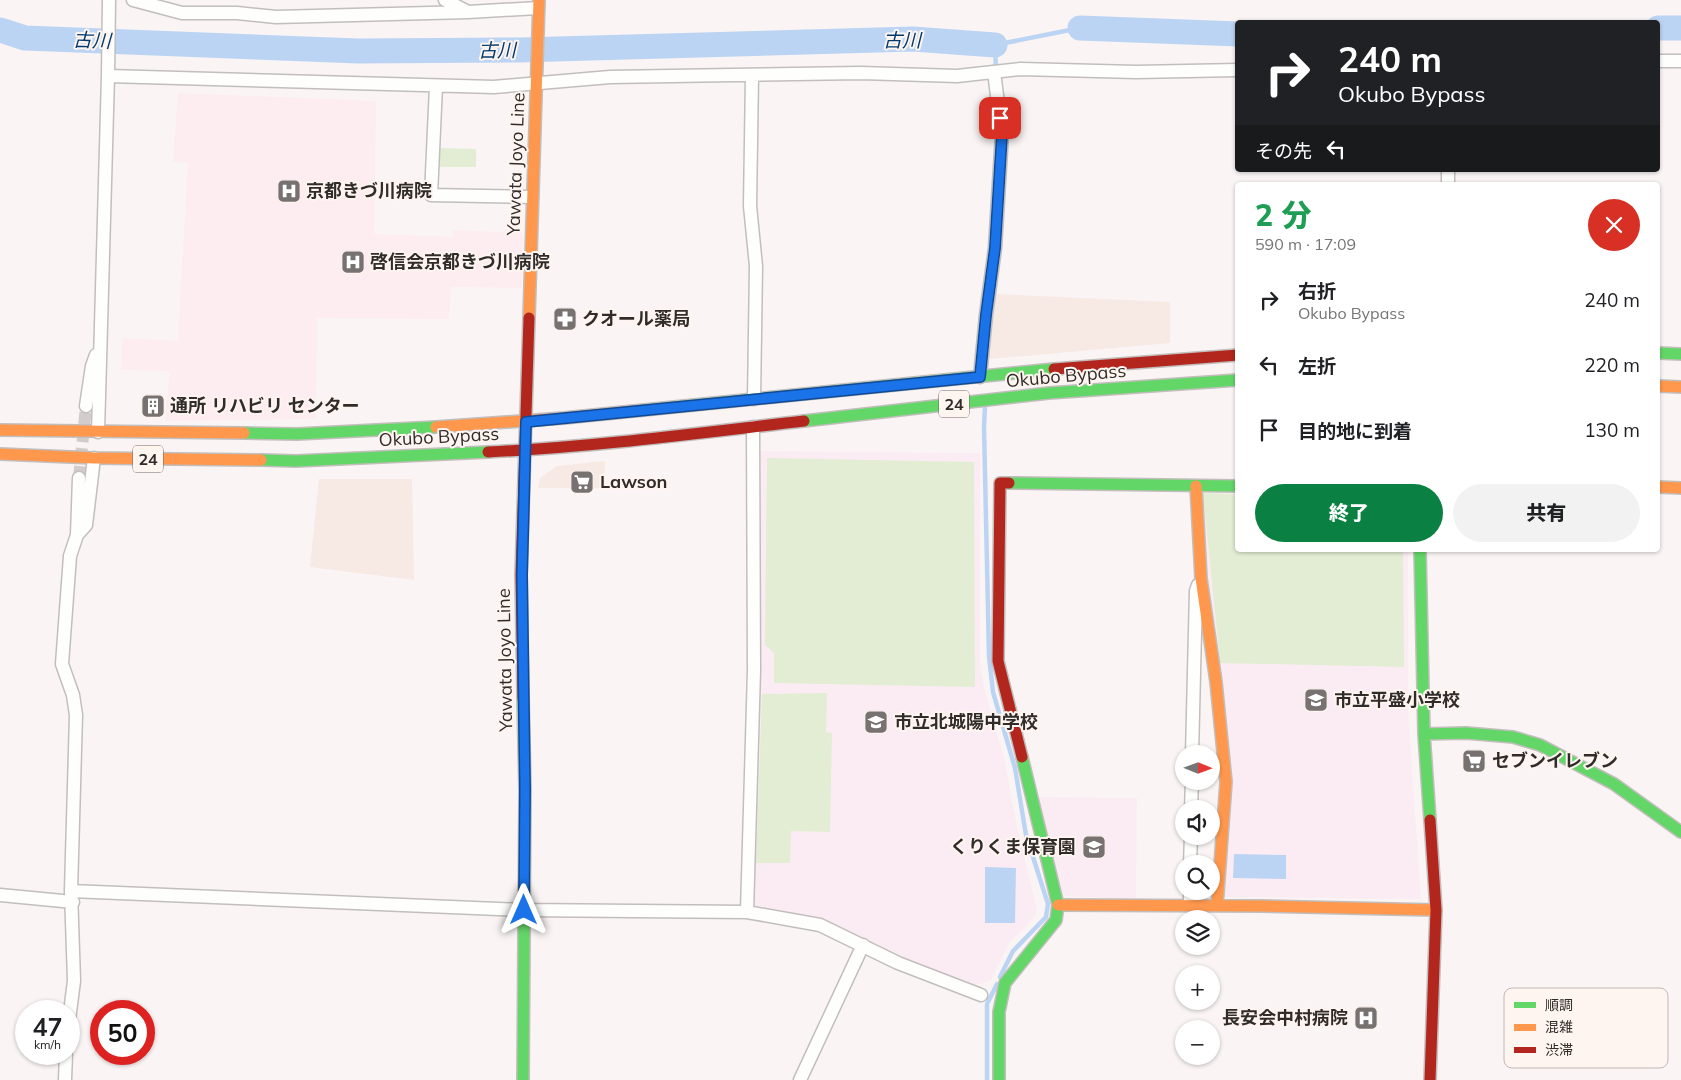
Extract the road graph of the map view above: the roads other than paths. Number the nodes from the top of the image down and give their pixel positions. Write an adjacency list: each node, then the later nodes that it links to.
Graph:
1 (133, 0): 5 (street)
2 (445, 0): 5 (street)
3 (109, 1): 10 (street)
4 (538, 9): 5 (street); 12 (main road, Yawata Joyo Line)
5 (468, 12)
6 (1681, 61): 7 (street)
7 (1660, 62)
8 (1235, 70): 9 (street)
9 (994, 72): 11 (street); 19 (street)
10 (108, 76): 13 (street); 15 (street)
11 (752, 76): 12 (street); 23 (street)
12 (536, 79): 13 (street); 14 (main road, Yawata Joyo Line)
13 (436, 86): 14 (street)
14 (532, 197): 25 (main road, Yawata Joyo Line)
15 (101, 343): 24 (street); 28 (street)
16 (1660, 353): 17 (main road)
17 (1681, 354)
18 (1235, 355): 19 (main road, Okubo Bypass / 24)
19 (980, 377): 23 (main road, Okubo Bypass / 24)
20 (1235, 380): 26 (main road, Okubo Bypass / 24)
21 (1660, 386): 22 (main road)
22 (1681, 387)
23 (754, 399): 25 (main road, Okubo Bypass / 24)
24 (86, 406)
25 (526, 422): 28 (main road, Okubo Bypass / 24); 29 (main road, Yawata Joyo Line)
26 (753, 427): 29 (main road, Okubo Bypass / 24); 51 (street)
27 (0, 430): 28 (main road, Okubo Bypass / 24)
28 (98, 432)
29 (525, 450): 31 (main road, Okubo Bypass / 24); 49 (main road, Yawata Joyo Line)
30 (0, 454): 31 (main road, Okubo Bypass / 24)
31 (94, 458): 37 (street)
32 (79, 478): 37 (street)
33 (1196, 486): 34 (main road); 39 (main road); 46 (main road)
34 (1235, 486)
35 (1660, 487): 36 (main road)
36 (1681, 488)
37 (77, 535): 44 (street)
38 (1420, 552): 40 (main road)
39 (1202, 578): 41 (street); 48 (main road)
40 (1424, 734): 42 (main road); 50 (main road)
41 (1192, 745)
42 (1681, 832)
43 (0, 895): 44 (street)
44 (72, 897): 49 (street); 54 (street)
45 (1190, 900): 47 (street)
46 (1058, 905): 47 (main road); 59 (main road)
47 (1190, 905): 48 (main road)
48 (1217, 906): 50 (main road)
49 (524, 910): 51 (street); 57 (main road, Yawata Joyo Line)
50 (1436, 910): 60 (main road)
51 (746, 912): 52 (street)
52 (863, 945): 53 (street); 58 (street)
53 (980, 994)
54 (72, 1000)
55 (66, 1065): 56 (street)
56 (65, 1080)
57 (523, 1080)
58 (800, 1080)
59 (999, 1080)
60 (1430, 1080)

